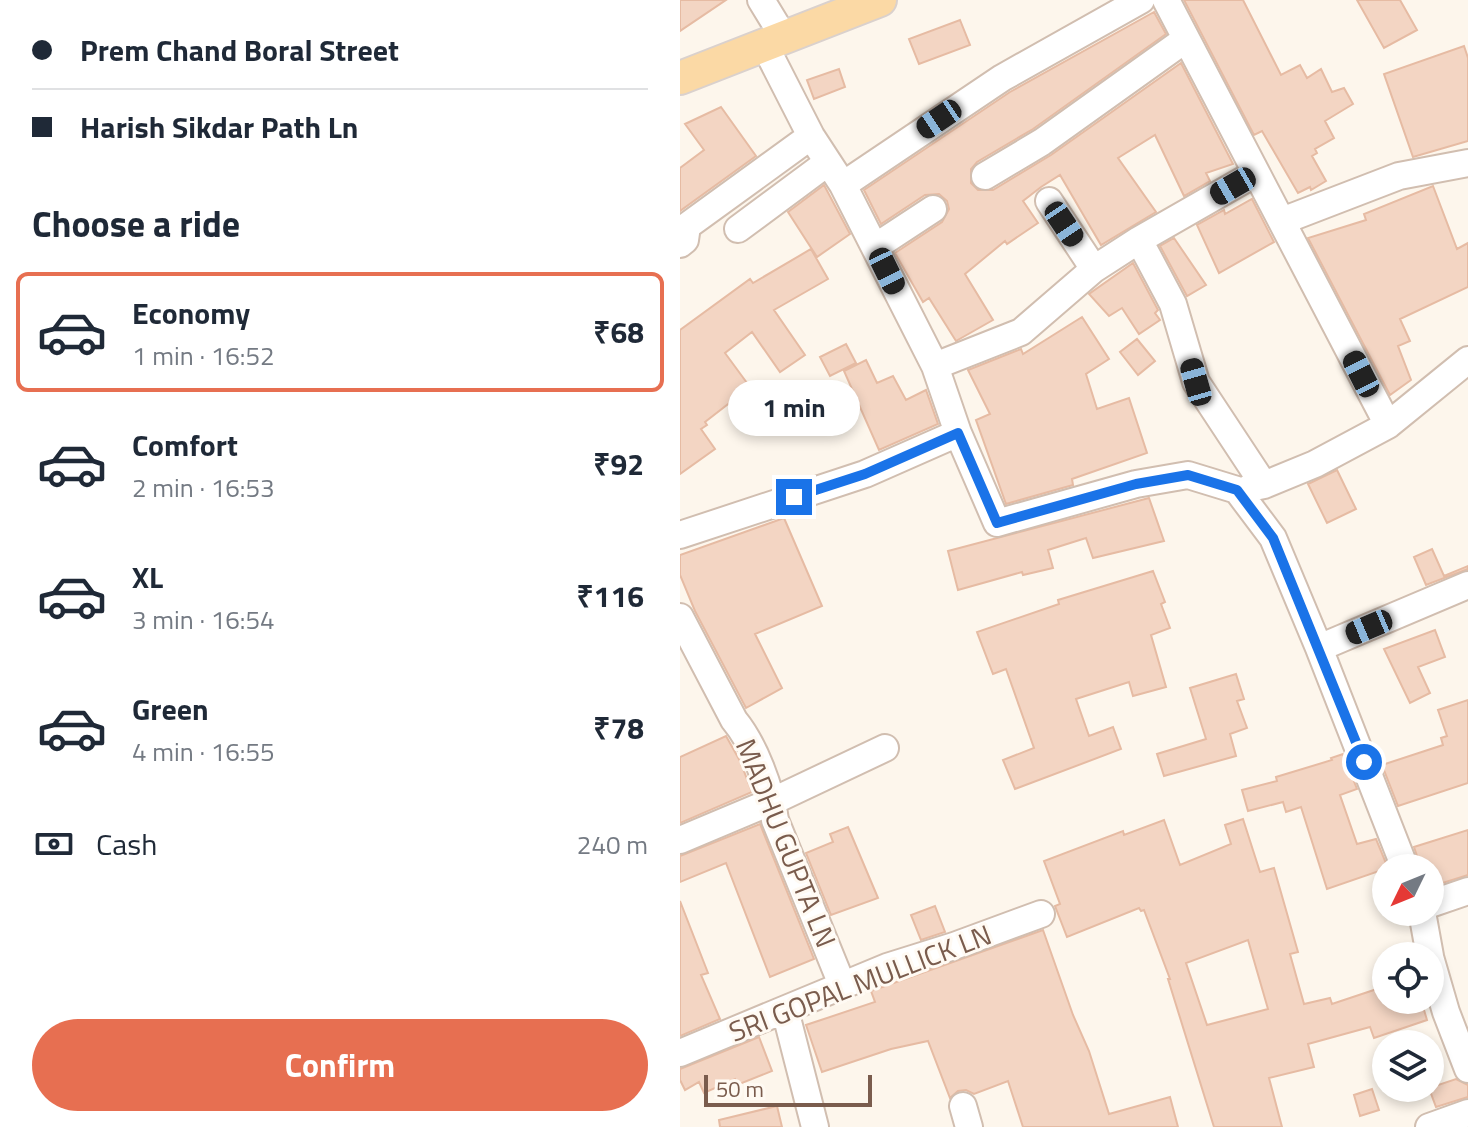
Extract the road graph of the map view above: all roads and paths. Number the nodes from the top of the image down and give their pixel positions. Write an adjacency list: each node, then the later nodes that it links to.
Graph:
1 (761, 0): 6 (street)
2 (880, 0): 6 (main road)
3 (1141, 0): 13 (street)
4 (1166, 0): 5 (street)
5 (1186, 39): 11 (street); 12 (street)
6 (774, 40): 7 (main road); 8 (street)
7 (680, 78)
8 (811, 136): 9 (street); 19 (street)
9 (827, 163): 13 (street); 17 (street)
10 (1468, 163): 16 (street)
11 (1256, 173): 16 (street); 18 (street)
12 (985, 176)
13 (843, 185): 20 (street)
14 (1049, 201): 21 (street)
15 (933, 209): 20 (street)
16 (1282, 221): 24 (street)
17 (738, 229)
18 (1139, 240): 21 (street); 26 (street)
19 (680, 244)
20 (875, 247): 23 (street)
21 (1094, 269): 23 (street)
22 (1468, 360): 24 (street)
23 (935, 366): 25 (street)
24 (1388, 425): 26 (street)
25 (958, 433): 27 (street); 28 (street)
26 (1264, 485): 27 (street)
27 (1237, 490): 31 (street)
28 (680, 535)
29 (1468, 585): 31 (street)
30 (680, 617): 33 (street, MADHU GUPTA LN)
31 (1319, 648): 35 (street)
32 (885, 748): 33 (street)
33 (773, 801): 34 (street); 39 (street, MADHU GUPTA LN)
34 (680, 840)
35 (1400, 854)
36 (1468, 891): 37 (street)
37 (1444, 899)
38 (1041, 914): 39 (street, SRI GOPAL MULLICK LN)
39 (843, 987): 41 (street, SRI GOPAL MULLICK LN)
40 (1444, 1005): 43 (street)
41 (785, 1010): 42 (street, SRI GOPAL MULLICK LN); 45 (street)
42 (680, 1053)
43 (1468, 1069)
44 (1468, 1113): 46 (street)
45 (815, 1127)
46 (1429, 1127)

